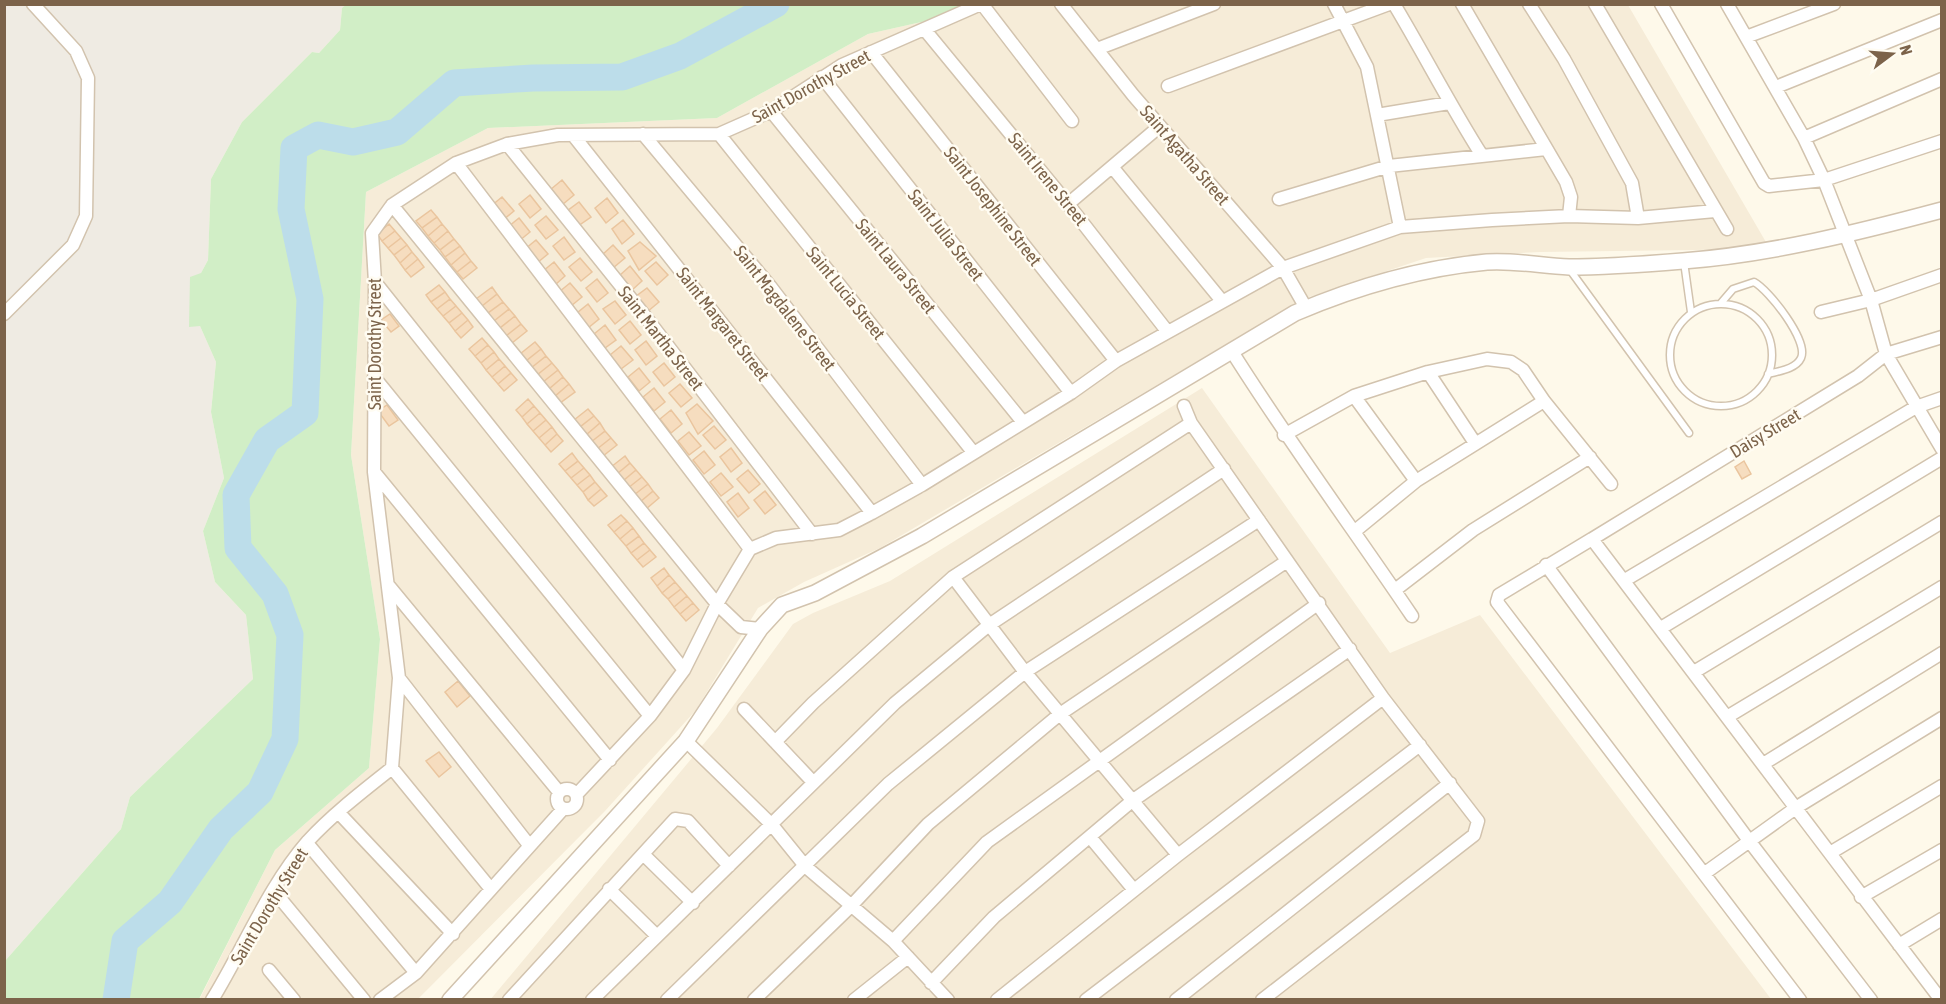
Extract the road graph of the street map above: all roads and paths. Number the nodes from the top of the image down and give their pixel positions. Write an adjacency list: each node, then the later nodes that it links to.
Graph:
1 (33, 4): 62 (street)
2 (982, 4): 16 (street, Saint Dorothy Street); 27 (street)
3 (1061, 4): 18 (street, Saint Agatha Street)
4 (1214, 4): 18 (street)
5 (1334, 4): 15 (street)
6 (1389, 4): 15 (street)
7 (1395, 4): 24 (street)
8 (1462, 4): 35 (street)
9 (1529, 4): 47 (street)
10 (1595, 4): 45 (street)
11 (1661, 4): 40 (street)
12 (1727, 4): 17 (street)
13 (1834, 4): 17 (street)
14 (1941, 20): 23 (street)
15 (1341, 21): 22 (street); 26 (street)
16 (925, 30): 19 (street, Saint Dorothy Street); 42 (street, Saint Irene Street)
17 (1746, 37): 23 (street)
18 (1097, 49): 28 (street, Saint Agatha Street)
19 (871, 52): 20 (street, Saint Dorothy Street); 67 (street, Saint Josephine Street)
20 (822, 77): 25 (street, Saint Dorothy Street); 71 (street, Saint Julia Street)
21 (1941, 79): 32 (street)
22 (1168, 86)
23 (1776, 87): 32 (street)
24 (1449, 103): 26 (street); 36 (street)
25 (771, 111): 30 (street, Saint Dorothy Street); 77 (street, Saint Laura Street)
26 (1377, 116): 38 (street)
27 (1072, 122)
28 (1160, 126): 39 (street); 53 (street, Saint Agatha Street)
29 (643, 134): 30 (street, Saint Dorothy Street); 31 (street, Saint Dorothy Street); 90 (street, Saint Magdalene Street)
30 (719, 134): 83 (street, Saint Lucia Street)
31 (573, 135): 34 (street, Saint Dorothy Street); 91 (street, Saint Margaret Street)
32 (1804, 138): 40 (street)
33 (1941, 141): 40 (street)
34 (507, 144): 37 (street, Saint Dorothy Street); 95 (street, Saint Martha Street)
35 (1546, 149): 36 (street); 46 (street)
36 (1481, 154): 38 (street)
37 (456, 163): 43 (street, Saint Dorothy Street); 97 (street)
38 (1389, 166): 41 (street); 48 (street)
39 (1113, 168): 42 (street); 57 (street)
40 (1824, 180): 50 (street)
41 (1279, 199)
42 (1068, 204): 63 (street, Saint Irene Street)
43 (392, 205): 55 (street, Saint Dorothy Street); 106 (street)
44 (1941, 210): 50 (street)
45 (1715, 211): 47 (street); 49 (street)
46 (1569, 216): 47 (street); 48 (street)
47 (1638, 218)
48 (1400, 227): 53 (street)
49 (1727, 229)
50 (1846, 235): 51 (street); 56 (street)
51 (1684, 261): 52 (street); 60 (lane)
52 (1568, 267): 59 (street); 79 (lane)
53 (1283, 268): 57 (street); 59 (street, Saint Agatha Street)
54 (1941, 274): 56 (street)
55 (375, 282): 70 (street, Saint Dorothy Street); 113 (street)
56 (1871, 300): 61 (street); 66 (street)
57 (1222, 301): 63 (street)
58 (1721, 303): 60 (lane); 69 (lane); 69 (lane)
59 (1306, 309): 65 (street)
60 (1691, 312): 69 (lane)
61 (1821, 312)
62 (4, 314)
63 (1167, 331): 67 (street)
64 (1941, 337): 66 (street, Daisy Street)
65 (1231, 350): 80 (street); 109 (street)
66 (1886, 354): 76 (street); 96 (street, Daisy Street)
67 (1116, 360): 71 (street)
68 (1428, 372): 72 (street); 74 (street); 81 (street)
69 (1768, 374)
70 (374, 377): 87 (street, Saint Dorothy Street); 120 (street)
71 (1071, 393): 77 (street)
72 (1354, 396): 80 (street); 88 (street)
73 (1941, 398): 76 (street)
74 (1544, 401): 81 (street); 84 (street)
75 (1184, 406): 78 (street)
76 (1916, 407): 82 (street); 101 (street)
77 (1022, 421): 83 (street)
78 (1191, 423): 86 (street); 100 (street)
79 (1689, 433)
80 (1284, 435): 94 (street)
81 (1475, 442): 88 (street)
82 (1941, 449)
83 (973, 452): 90 (street)
84 (1590, 457): 89 (street); 104 (street)
85 (1941, 458): 110 (street)
86 (1224, 469): 92 (street); 108 (street)
87 (374, 472): 102 (street, Saint Dorothy Street); 126 (street)
88 (1416, 481): 94 (street)
89 (1611, 484)
90 (922, 486): 91 (street)
91 (872, 513): 95 (street)
92 (1259, 520): 98 (street); 114 (street)
93 (1941, 522): 115 (street)
94 (1355, 531): 104 (street)
95 (812, 534): 97 (street)
96 (1592, 539): 99 (street, Daisy Street); 101 (street)
97 (750, 549): 106 (street)
98 (1287, 561): 105 (street); 119 (street)
99 (1546, 565): 141 (street); 150 (street, Daisy Street)
100 (953, 577): 108 (street); 124 (street)
101 (1625, 580): 110 (street)
102 (388, 586): 116 (street, Saint Dorothy Street); 133 (street)
103 (1941, 587): 121 (street)
104 (1395, 590): 107 (street)
105 (1318, 603): 111 (street); 127 (street)
106 (717, 604): 109 (street); 113 (street)
107 (1412, 616)
108 (989, 626): 114 (street); 130 (street)
109 (760, 628): 123 (street)
110 (1661, 628): 115 (street)
111 (1350, 649): 117 (street); 135 (street)
112 (1941, 653): 128 (street)
113 (684, 670): 120 (street)
114 (1025, 672): 119 (street); 149 (street)
115 (1694, 672): 121 (street)
116 (399, 678): 129 (street, Saint Dorothy Street); 143 (street)
117 (1383, 698): 125 (street); 147 (street)
118 (744, 709): 124 (street)
119 (1060, 714): 127 (street); 157 (street)
120 (650, 716): 126 (street)
121 (1727, 717): 128 (street)
122 (1941, 718): 136 (street)
123 (686, 741): 139 (street); 172 (street)
124 (775, 742): 130 (street)
125 (1420, 745): 131 (street); 180 (street)
126 (610, 760): 134 (street)
127 (1098, 760): 135 (street); 161 (street)
128 (1763, 764): 136 (street)
129 (392, 768): 138 (street, Saint Dorothy Street); 151 (street)
130 (813, 782): 139 (street)
131 (1450, 783): 181 (street); 182 (street)
132 (1941, 786): 145 (street)
133 (559, 792): 134 (street); 137 (street)
134 (577, 794): 137 (street)
135 (1132, 801): 140 (street); 147 (street)
136 (1797, 807): 141 (street); 145 (street)
137 (563, 809): 143 (street)
138 (338, 812): 142 (street, Saint Dorothy Street); 159 (street)
139 (772, 825): 148 (street); 149 (street)
140 (1090, 837): 153 (street); 166 (street)
141 (1750, 842): 150 (street); 184 (street)
142 (307, 843): 154 (street, Saint Dorothy Street); 165 (street)
143 (529, 845): 151 (street)
144 (1941, 850): 155 (street)
145 (1830, 853): 155 (street)
146 (644, 855): 148 (street); 152 (street); 156 (street)
147 (1178, 855): 153 (street)
148 (729, 866): 156 (street)
149 (806, 867): 157 (street); 175 (street)
150 (1705, 873): 183 (street)
151 (490, 888): 159 (street)
152 (609, 889): 160 (street); 173 (street)
153 (1134, 890): 179 (street)
154 (274, 891): 168 (street, Saint Dorothy Street); 170 (street)
155 (1861, 897): 162 (street)
156 (693, 903): 160 (street)
157 (851, 906): 161 (street); 176 (street)
158 (1941, 919): 162 (street)
159 (453, 934): 165 (street)
160 (657, 936): 174 (street)
161 (893, 941): 163 (street)
162 (1899, 945): 167 (street)
163 (908, 957): 166 (street); 177 (street)
164 (269, 970): 169 (street)
165 (416, 973): 171 (street)
166 (931, 983): 178 (street)
167 (1937, 985): 185 (street)
168 (212, 999)
169 (294, 999)
170 (364, 999)
171 (380, 999)
172 (450, 999)
173 (509, 999)
174 (592, 999)
175 (667, 999)
176 (754, 999)
177 (854, 999)
178 (948, 999)
179 (997, 999)
180 (1086, 999)
181 (1176, 999)
182 (1262, 999)
183 (1800, 999)
184 (1871, 999)
185 (1941, 999)

